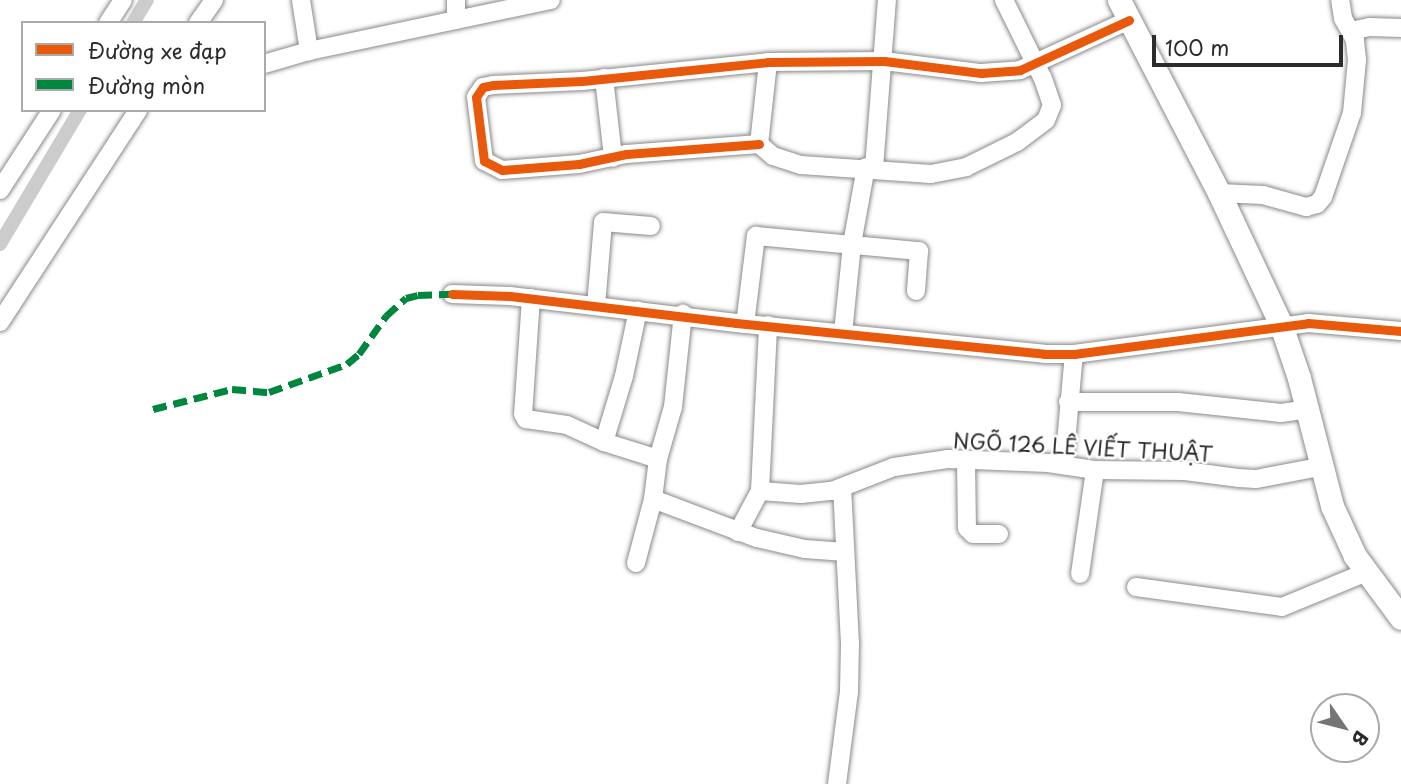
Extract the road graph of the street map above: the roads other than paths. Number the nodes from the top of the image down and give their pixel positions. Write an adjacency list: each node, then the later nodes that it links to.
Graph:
1 (123, 0): 11 (street)
2 (214, 0): 12 (street)
3 (301, 0): 15 (street)
4 (456, 0): 10 (street)
5 (551, 0): 10 (street)
6 (887, 0): 16 (street)
7 (1004, 0): 19 (street)
8 (1340, 0): 14 (street)
9 (1124, 10): 19 (street); 27 (main road)
10 (456, 20): 15 (street)
11 (109, 21)
12 (199, 21)
13 (1401, 28): 14 (street)
14 (1351, 31): 27 (street)
15 (309, 51): 18 (street)
16 (884, 61): 17 (street); 19 (street); 25 (street)
17 (768, 62): 20 (street); 23 (street)
18 (266, 63)
19 (1035, 65): 25 (street)
20 (604, 78): 24 (street); 24 (street)
21 (50, 112): 26 (street)
22 (137, 112): 36 (street)
23 (759, 144): 24 (street); 25 (street)
24 (613, 158)
25 (870, 168): 29 (street)
26 (0, 190)
27 (1219, 193): 39 (main road)
28 (651, 226): 33 (street)
29 (852, 244): 30 (street); 37 (street); 41 (street)
30 (916, 291)
31 (452, 294): 32 (street)
32 (531, 298): 33 (street); 45 (street)
33 (596, 306): 34 (street)
34 (638, 310): 35 (street); 45 (street)
35 (683, 314): 37 (street); 46 (street)
36 (0, 323)
37 (745, 324): 38 (street)
38 (768, 325): 41 (street); 52 (street)
39 (1281, 325): 40 (street); 42 (street); 44 (main road)
40 (1401, 331)
41 (844, 333): 42 (street)
42 (1074, 354): 43 (street)
43 (1068, 402): 44 (street); 48 (street)
44 (1308, 409): 49 (main road)
45 (604, 442): 46 (street)
46 (658, 458): 53 (street)
47 (966, 460): 48 (street, NGÕ 126 LÊ VIẾT THUẬT); 51 (street, NGÕ 126 LÊ VIẾT THUẬT); 55 (street)
48 (1065, 465): 50 (street, NGÕ 126 LÊ VIẾT THUẬT)
49 (1324, 466): 50 (street, NGÕ 126 LÊ VIẾT THUẬT); 58 (main road)
50 (1095, 470): 59 (street)
51 (842, 488): 52 (street, NGÕ 126 LÊ VIẾT THUẬT); 56 (street)
52 (760, 491): 54 (street)
53 (653, 499): 54 (street); 57 (street)
54 (737, 532): 56 (street)
55 (999, 534)
56 (845, 552): 62 (street)
57 (636, 563)
58 (1367, 572): 60 (street); 61 (main road)
59 (1080, 574)
60 (1136, 587)
61 (1401, 618)
62 (837, 784)

